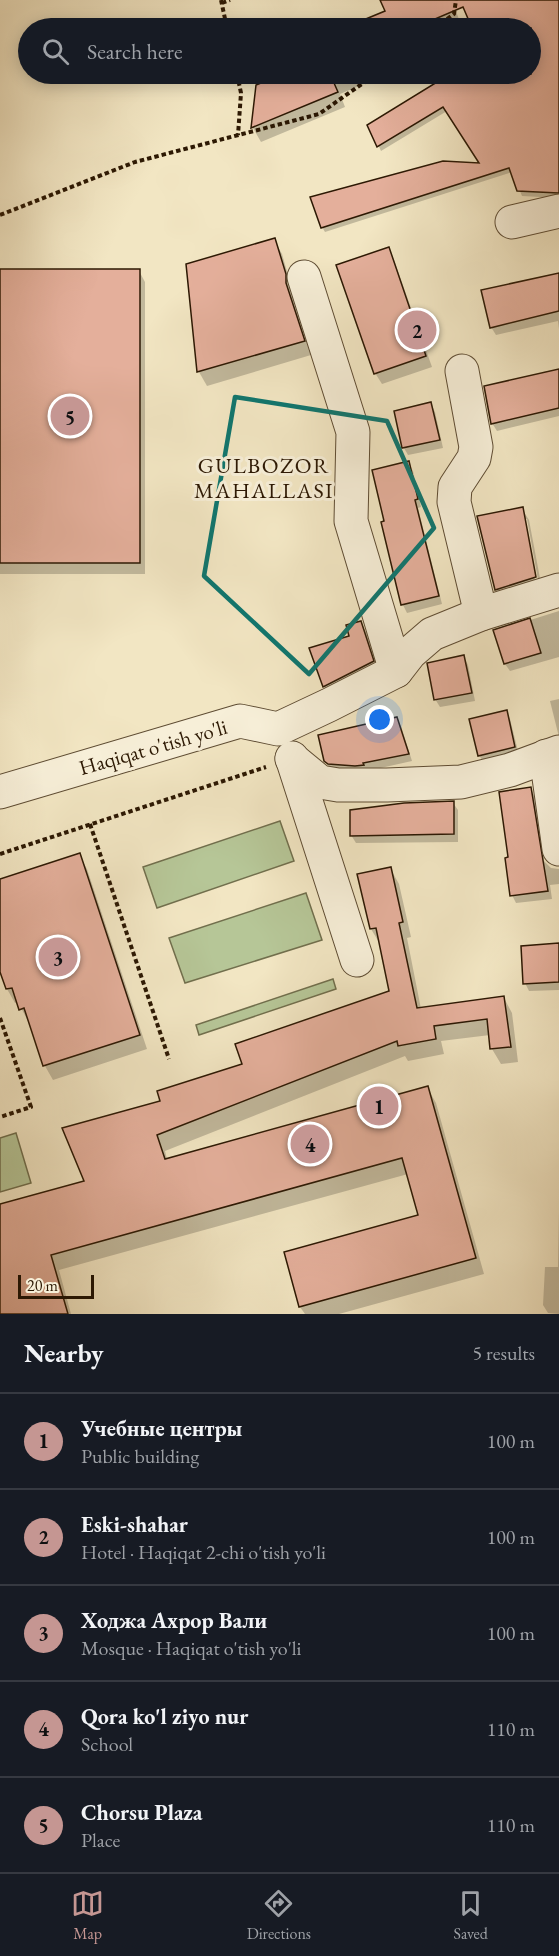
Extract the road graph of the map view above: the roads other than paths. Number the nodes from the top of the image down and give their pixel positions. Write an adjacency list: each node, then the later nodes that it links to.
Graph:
1 (559, 211): 2 (street)
2 (512, 222)
3 (304, 277): 7 (street)
4 (462, 371): 6 (street)
5 (559, 590): 6 (street)
6 (481, 614): 7 (street)
7 (396, 671): 8 (street)
8 (278, 729): 10 (street); 11 (street, Haqiqat o'tish yo'li)
9 (552, 754): 10 (street); 12 (street)
10 (292, 759): 13 (street)
11 (0, 792)
12 (559, 849)
13 (357, 960)

